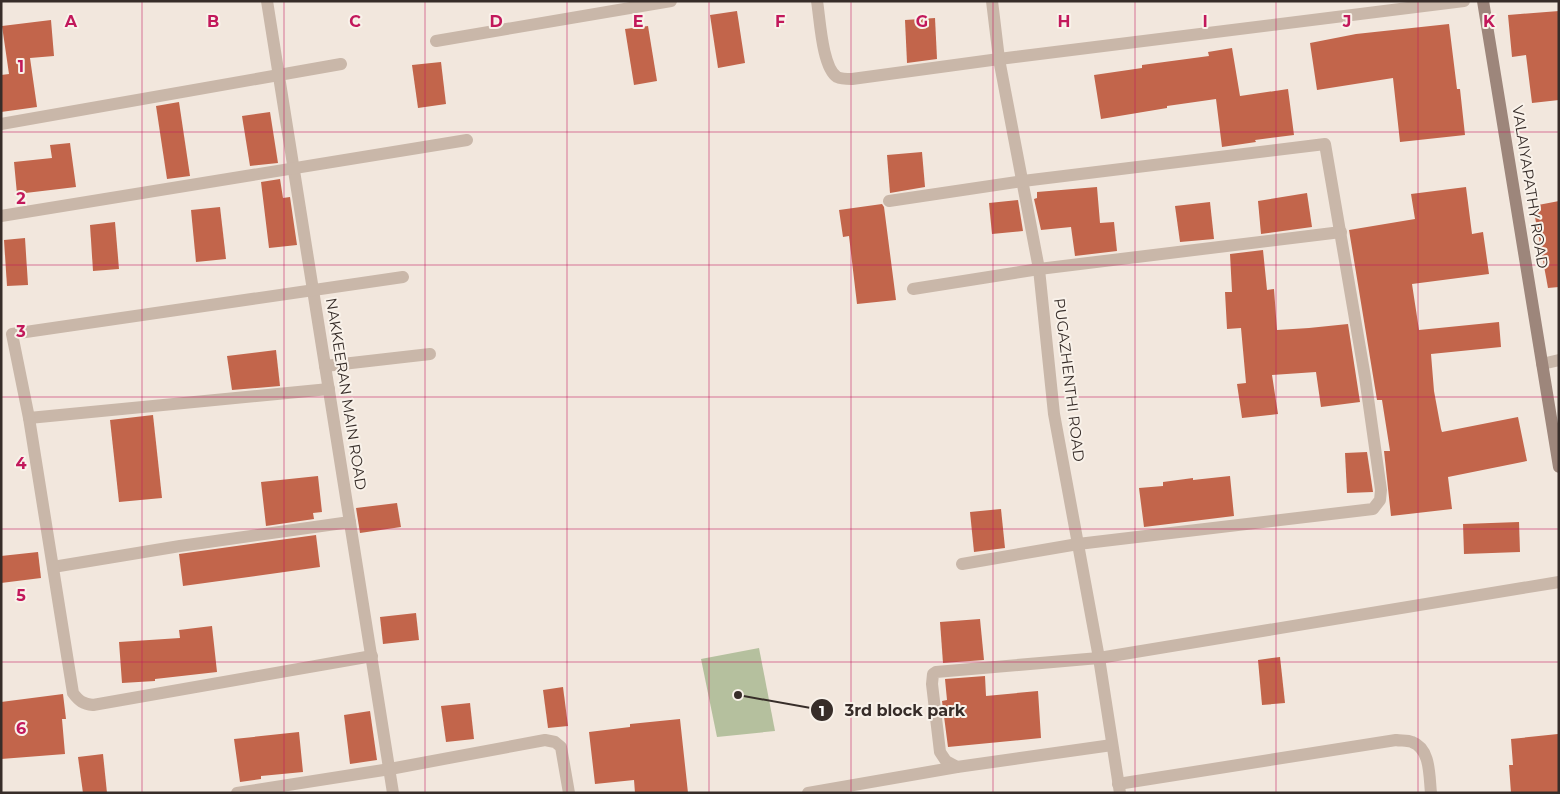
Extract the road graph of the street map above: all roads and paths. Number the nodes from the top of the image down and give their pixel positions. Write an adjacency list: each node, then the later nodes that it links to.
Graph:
1 (267, 1): 11 (street, NAKKEERAN MAIN ROAD)
2 (672, 1): 7 (street)
3 (817, 1): 9 (street)
4 (992, 1): 9 (street, PUGAZHENTHI ROAD)
5 (1464, 1): 9 (street)
6 (1483, 1): 25 (main road, VALAIYAPATHY ROAD)
7 (630, 5): 8 (street)
8 (436, 41)
9 (999, 59): 15 (street, PUGAZHENTHI ROAD)
10 (341, 64): 11 (street)
11 (279, 74): 12 (street); 14 (street, NAKKEERAN MAIN ROAD)
12 (1, 124)
13 (467, 140): 14 (street)
14 (295, 169): 17 (street); 22 (street, NAKKEERAN MAIN ROAD)
15 (1023, 181): 16 (street); 18 (street); 19 (street, PUGAZHENTHI ROAD)
16 (889, 201)
17 (1, 216)
18 (1341, 232): 19 (street); 31 (street)
19 (1039, 269): 21 (street); 31 (street, PUGAZHENTHI ROAD)
20 (404, 277): 22 (street)
21 (913, 289)
22 (313, 290): 26 (street, NAKKEERAN MAIN ROAD); 28 (street)
23 (430, 354): 26 (street)
24 (1559, 360): 25 (street)
25 (1542, 364): 29 (main road, VALAIYAPATHY ROAD)
26 (325, 366): 27 (street, NAKKEERAN MAIN ROAD)
27 (329, 389): 28 (street); 30 (street, NAKKEERAN MAIN ROAD)
28 (29, 418): 33 (street)
29 (1559, 467)
30 (350, 522): 33 (street); 35 (street, NAKKEERAN MAIN ROAD)
31 (1078, 544): 32 (street); 36 (street, PUGAZHENTHI ROAD)
32 (962, 564)
33 (53, 567): 35 (street)
34 (1559, 582): 36 (street)
35 (372, 656): 39 (street, NAKKEERAN MAIN ROAD)
36 (1099, 658): 37 (street, PUGAZHENTHI ROAD); 38 (street)
37 (1112, 745): 38 (street); 40 (street, PUGAZHENTHI ROAD)
38 (957, 767): 44 (street)
39 (390, 769): 41 (street); 42 (street, NAKKEERAN MAIN ROAD); 43 (street)
40 (1119, 788): 45 (street)
41 (237, 793)
42 (393, 793)
43 (569, 793)
44 (808, 793)
45 (1431, 793)

